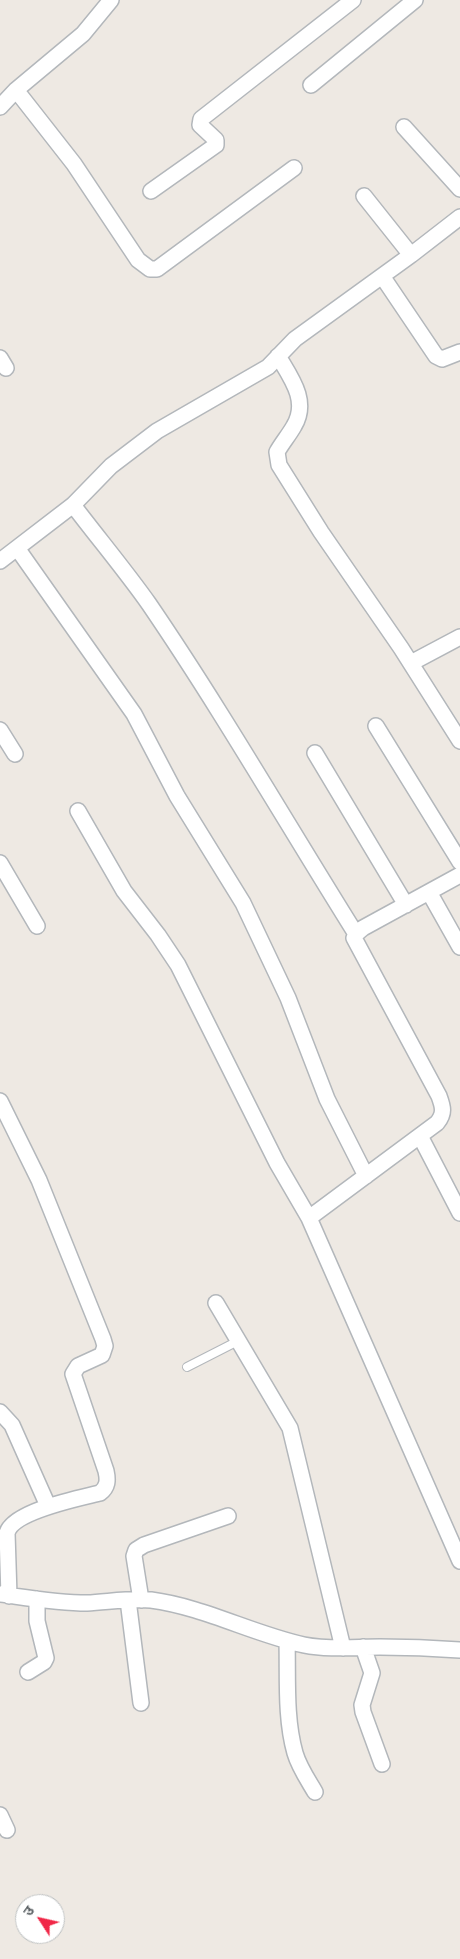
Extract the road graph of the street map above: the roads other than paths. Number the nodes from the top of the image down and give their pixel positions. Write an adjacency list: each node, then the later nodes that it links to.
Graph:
1 (111, 0): 5 (street)
2 (353, 0): 10 (street)
3 (415, 0): 4 (street)
4 (311, 85)
5 (16, 90): 6 (street); 8 (street)
6 (0, 107)
7 (404, 127): 9 (street)
8 (294, 168)
9 (460, 190)
10 (150, 191)
11 (364, 196): 13 (street)
12 (460, 217): 13 (street)
13 (411, 255): 14 (street)
14 (382, 276): 15 (street); 16 (street)
15 (460, 352)
16 (278, 356): 17 (street); 21 (street)
17 (73, 505): 18 (street); 34 (street)
18 (17, 548): 19 (street); 38 (street)
19 (0, 561)
20 (460, 637): 21 (street)
21 (411, 663): 24 (street)
22 (376, 726): 28 (street)
23 (0, 730): 26 (street)
24 (460, 741)
25 (315, 753): 32 (street)
26 (15, 754)
27 (78, 811): 40 (street)
28 (460, 862)
29 (0, 863): 33 (street)
30 (460, 875): 31 (street)
31 (429, 892): 32 (street); 35 (street)
32 (406, 905): 34 (street)
33 (37, 926)
34 (356, 934): 37 (street)
35 (460, 947)
36 (0, 1101): 45 (street)
37 (420, 1136): 38 (street); 39 (street)
38 (366, 1176): 40 (street)
39 (460, 1213)
40 (309, 1218): 47 (street)
41 (216, 1303): 42 (street)
42 (238, 1341): 43 (lane); 53 (street)
43 (187, 1367)
44 (0, 1412): 45 (street)
45 (48, 1506): 48 (street)
46 (228, 1516): 50 (street)
47 (460, 1561)
48 (4, 1595): 49 (street)
49 (37, 1599): 50 (street); 55 (street)
50 (135, 1600): 51 (street); 56 (street)
51 (287, 1641): 53 (street); 58 (street)
52 (363, 1647): 53 (street); 54 (street); 57 (street)
53 (343, 1648)
54 (460, 1650)
55 (28, 1672)
56 (141, 1703)
57 (382, 1764)
58 (314, 1792)
59 (0, 1815): 60 (street)
60 (7, 1830)

